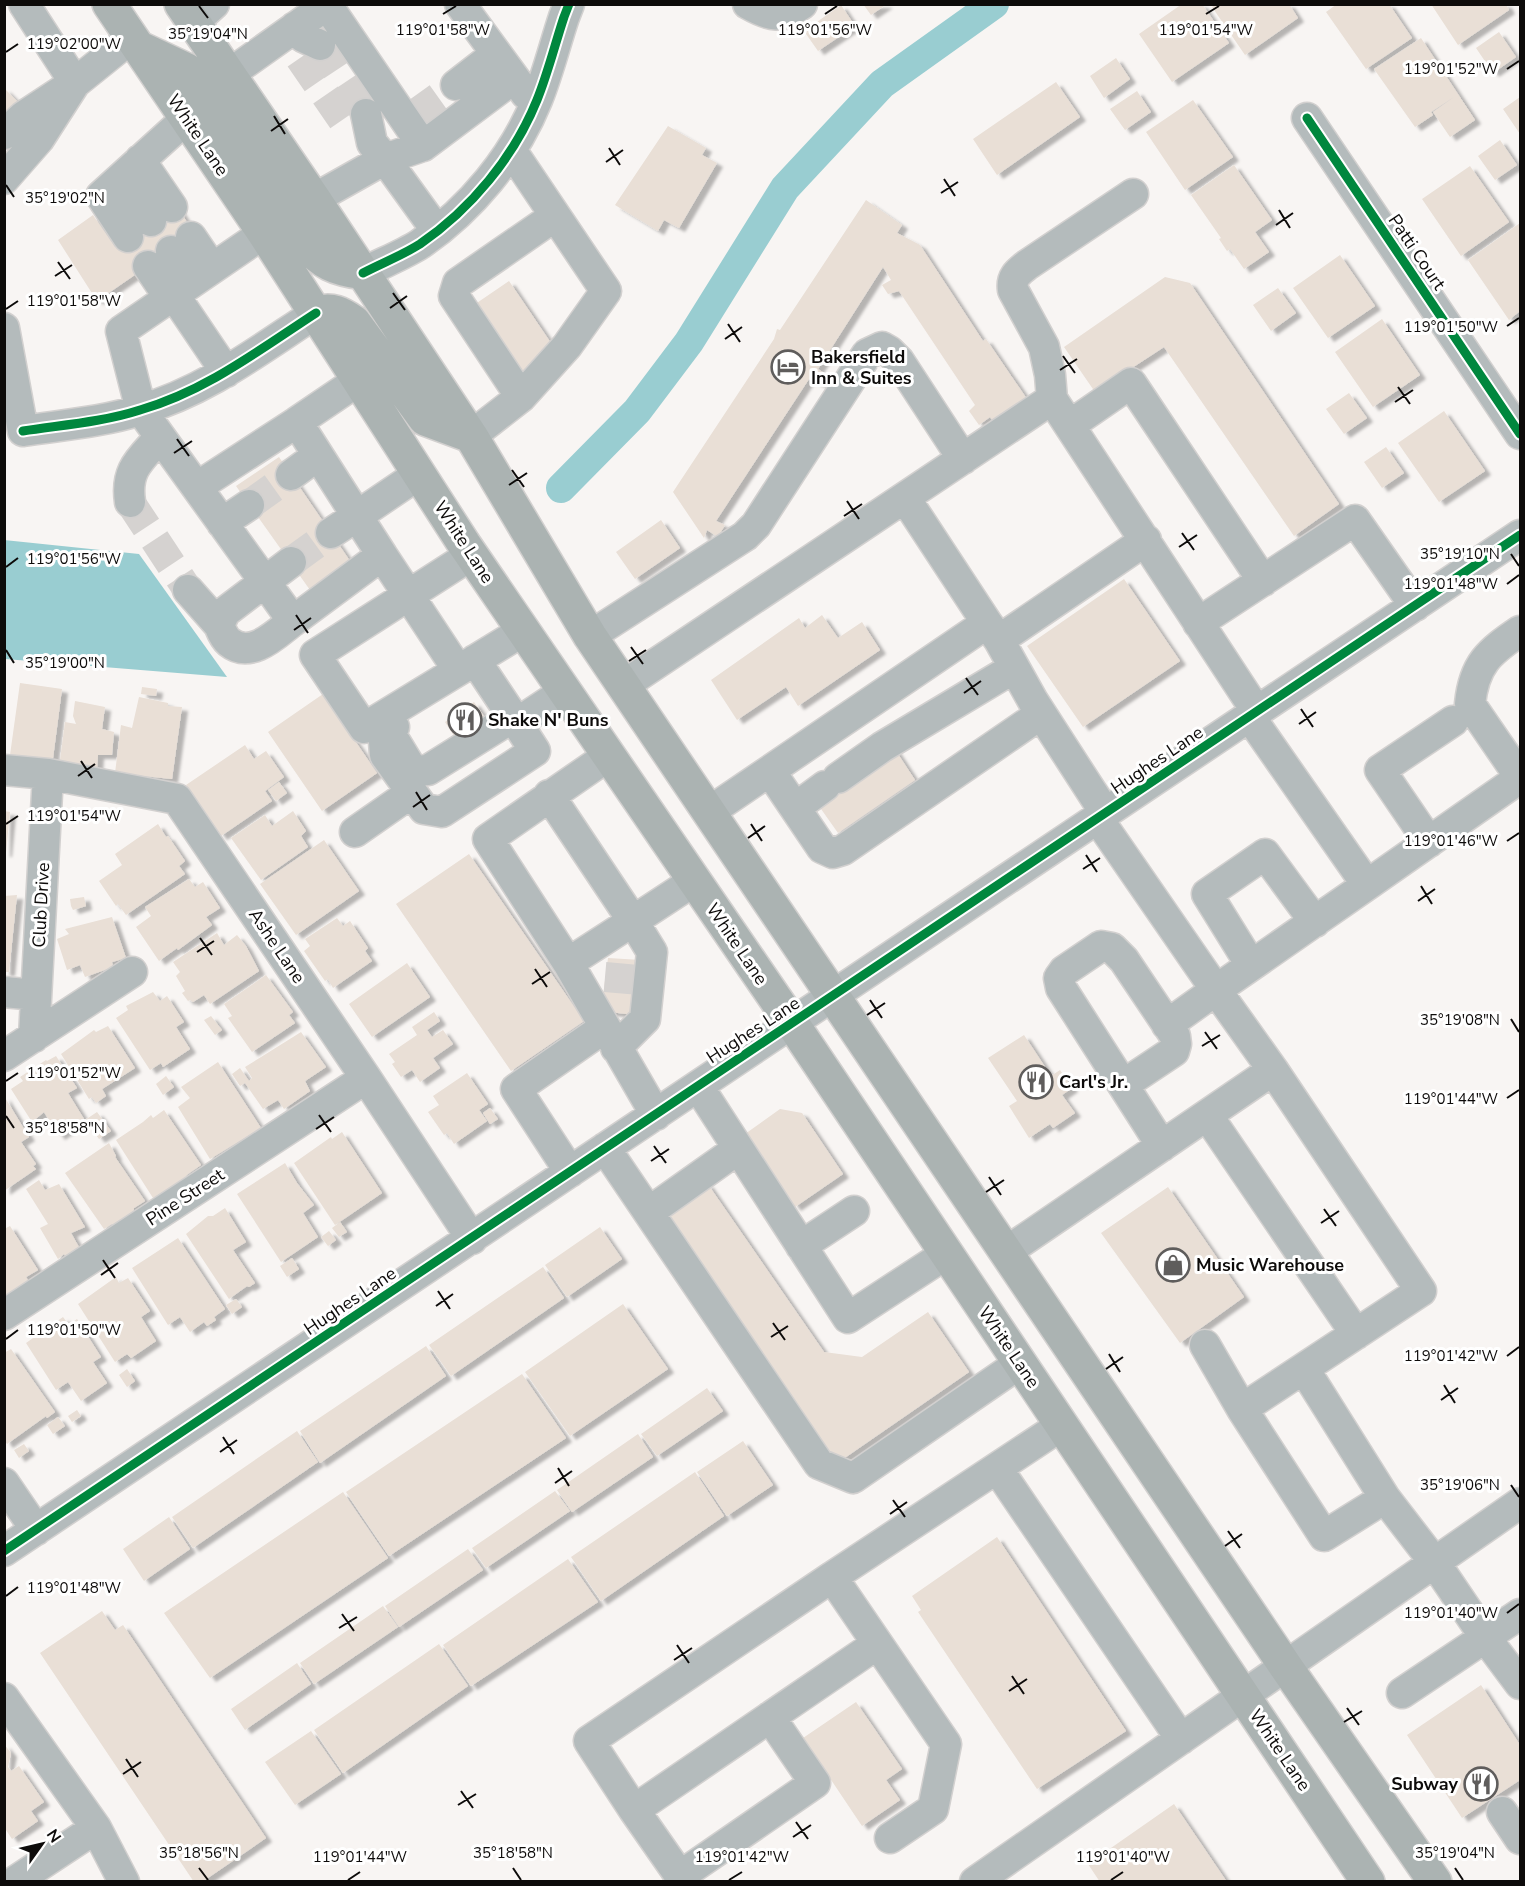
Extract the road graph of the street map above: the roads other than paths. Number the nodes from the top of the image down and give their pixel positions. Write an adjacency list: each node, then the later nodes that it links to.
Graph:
1 (24, 4): 13 (street)
2 (109, 4): 9 (main road, White Lane)
3 (460, 4): 10 (street)
4 (748, 4): 5 (street)
5 (802, 4)
6 (327, 5): 11 (street); 20 (street)
7 (196, 11): 11 (main road)
8 (560, 11): 15 (street)
9 (135, 42): 13 (street); 16 (main road, White Lane); 30 (main road)
10 (496, 54): 12 (street); 14 (street)
11 (228, 75): 26 (main road)
12 (514, 78): 15 (street); 20 (street)
13 (75, 83): 19 (street); 24 (street)
14 (456, 85)
15 (534, 106): 21 (street)
16 (187, 118): 23 (street); 29 (main road, White Lane)
17 (1307, 118): 42 (street, Patti Court)
18 (356, 120): 22 (street)
19 (4, 134)
20 (423, 146): 22 (street)
21 (511, 150): 27 (street); 28 (street)
22 (378, 151): 26 (street); 28 (street)
23 (131, 168): 23 (street)
24 (4, 180)
25 (1133, 194): 37 (street)
26 (314, 199): 30 (main road)
27 (555, 216): 36 (street); 36 (street)
28 (437, 231): 30 (street)
29 (264, 233): 31 (street); 32 (main road, White Lane)
30 (363, 273): 43 (main road)
31 (187, 285): 31 (street); 34 (street); 38 (street)
32 (315, 313): 34 (street); 35 (main road, White Lane); 43 (main road)
33 (4, 328): 40 (street)
34 (226, 372): 38 (street)
35 (359, 380): 39 (street); 47 (main road, White Lane)
36 (521, 397): 43 (street)
37 (1052, 399): 41 (street); 46 (street)
38 (141, 410): 40 (street); 44 (street)
39 (297, 422): 45 (street); 49 (street)
40 (14, 423)
41 (1070, 425): 57 (street); 61 (street)
42 (1521, 434)
43 (471, 436): 72 (main road)
44 (160, 437): 49 (street); 51 (street)
45 (317, 456): 48 (street); 53 (street)
46 (963, 459): 50 (street); 72 (street)
47 (419, 474): 53 (street); 59 (main road, White Lane)
48 (291, 475)
49 (197, 487): 54 (street)
50 (905, 498): 70 (street); 75 (street)
51 (130, 502)
52 (249, 505): 54 (street)
53 (357, 516): 55 (street); 58 (street)
54 (222, 523): 62 (street)
55 (331, 534)
56 (1521, 535): 65 (street, Hughes Lane)
57 (1146, 540): 67 (street); 70 (street)
58 (382, 555): 64 (street); 66 (street)
59 (471, 555): 64 (street); 69 (main road, White Lane)
60 (291, 562): 62 (street)
61 (1263, 580): 65 (street); 67 (street)
62 (265, 582): 66 (street); 68 (street)
63 (188, 590): 68 (street)
64 (409, 594): 73 (street); 77 (street)
65 (1415, 606): 79 (street, Hughes Lane)
66 (293, 621): 68 (street)
67 (1198, 622): 79 (street)
68 (219, 625)
69 (523, 631): 73 (street); 76 (main road, White Lane)
70 (993, 631): 74 (street); 85 (street)
71 (1521, 631): 87 (street)
72 (590, 636): 75 (main road)
73 (467, 665): 77 (street); 80 (street)
74 (1014, 668): 78 (street); 90 (street)
75 (624, 686): 91 (main road)
76 (564, 692): 80 (street); 83 (main road, White Lane)
77 (419, 695): 82 (street)
78 (1041, 714): 90 (street); 92 (street)
79 (1253, 715): 92 (street, Hughes Lane); 96 (street)
80 (515, 720): 82 (street); 88 (street)
81 (1453, 721): 94 (street)
82 (394, 727): 88 (street)
83 (608, 756): 89 (street); 95 (main road, White Lane)
84 (4, 770): 86 (street, Ashe Lane)
85 (770, 771): 90 (street); 91 (street)
86 (48, 774): 104 (street, Club Drive); 112 (street, Ashe Lane)
87 (1521, 777): 94 (street)
88 (411, 793): 93 (street)
89 (549, 795): 97 (street); 101 (street)
90 (795, 808)
91 (709, 812): 105 (main road)
92 (1102, 816): 102 (street); 105 (street, Hughes Lane)
93 (356, 832)
94 (1429, 842): 96 (street)
95 (694, 881): 97 (street); 106 (main road, White Lane)
96 (1367, 885): 98 (street)
97 (633, 921): 101 (street); 109 (street)
98 (1315, 922): 99 (street); 99 (street)
99 (1251, 965): 102 (street)
100 (132, 972): 108 (street)
101 (584, 973): 109 (street)
102 (1216, 990): 107 (street); 111 (street)
103 (4, 992): 104 (street)
104 (36, 995): 108 (street, Club Drive)
105 (833, 997): 106 (street, Hughes Lane); 125 (main road)
106 (792, 1023): 114 (street, Hughes Lane); 126 (main road, White Lane)
107 (1167, 1025): 113 (street); 113 (street)
108 (34, 1037): 110 (street)
109 (610, 1038): 115 (street); 120 (street)
110 (4, 1056)
111 (1273, 1070): 116 (street); 128 (street)
112 (366, 1078): 123 (street, Ashe Lane); 127 (street, Pine Street)
113 (1123, 1085): 117 (street)
114 (698, 1086): 115 (street, Hughes Lane); 119 (street)
115 (656, 1115): 118 (street, Hughes Lane)
116 (1207, 1115): 117 (street); 128 (street)
117 (1162, 1146): 125 (street)
118 (605, 1148): 120 (street, Hughes Lane); 122 (street)
119 (738, 1149): 122 (street); 124 (street)
120 (570, 1172): 123 (street, Hughes Lane)
121 (854, 1211): 124 (street)
122 (649, 1212): 130 (street)
123 (472, 1239): 138 (street, Hughes Lane)
124 (801, 1246): 126 (street)
125 (1006, 1252): 145 (main road)
126 (946, 1254): 130 (main road, White Lane)
127 (4, 1315)
128 (1356, 1334): 131 (street)
129 (1205, 1345): 132 (street)
130 (1020, 1363): 133 (main road, White Lane)
131 (1304, 1369): 132 (street); 136 (street)
132 (1242, 1409): 136 (street)
133 (1062, 1425): 134 (street); 148 (main road, White Lane)
134 (997, 1468): 141 (street); 151 (street)
135 (4, 1483): 138 (street)
136 (1385, 1498): 140 (street)
137 (1521, 1503): 140 (street)
138 (36, 1530): 139 (street, Hughes Lane)
139 (4, 1551)
140 (1435, 1563): 143 (street); 145 (street)
141 (832, 1577): 144 (street); 152 (street)
142 (1521, 1614): 143 (street)
143 (1485, 1637): 146 (street); 147 (street)
144 (878, 1644): 150 (street); 155 (street)
145 (1286, 1667): 148 (street); 161 (main road)
146 (1521, 1684)
147 (1402, 1693)
148 (1243, 1696): 151 (street); 160 (main road, White Lane)
149 (4, 1698): 154 (street)
150 (770, 1717): 152 (street); 152 (street)
151 (1181, 1738): 159 (street)
152 (634, 1810)
153 (1502, 1812): 156 (street)
154 (96, 1828): 157 (street); 158 (street)
155 (890, 1838)
156 (1521, 1839)
157 (14, 1881)
158 (124, 1881)
159 (975, 1881)
160 (1368, 1881)
161 (1435, 1881)

